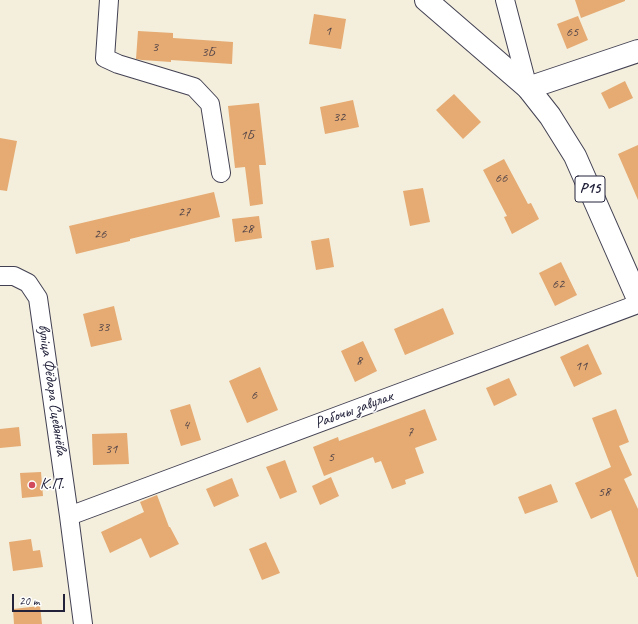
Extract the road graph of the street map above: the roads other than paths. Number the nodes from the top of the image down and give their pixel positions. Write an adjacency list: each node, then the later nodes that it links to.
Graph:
1 (110, 0): 6 (street)
2 (426, 0): 5 (main road, Р15)
3 (504, 0): 5 (street)
4 (638, 51): 5 (main road)
5 (528, 88): 8 (main road, Р15)
6 (221, 173)
7 (0, 276): 10 (street, вуліца Фёдара Сцебянёва)
8 (638, 299)
9 (638, 304): 10 (street, Рабочы завулак)
10 (69, 516): 11 (street, вуліца Фёдара Сцебянёва)
11 (83, 624)

